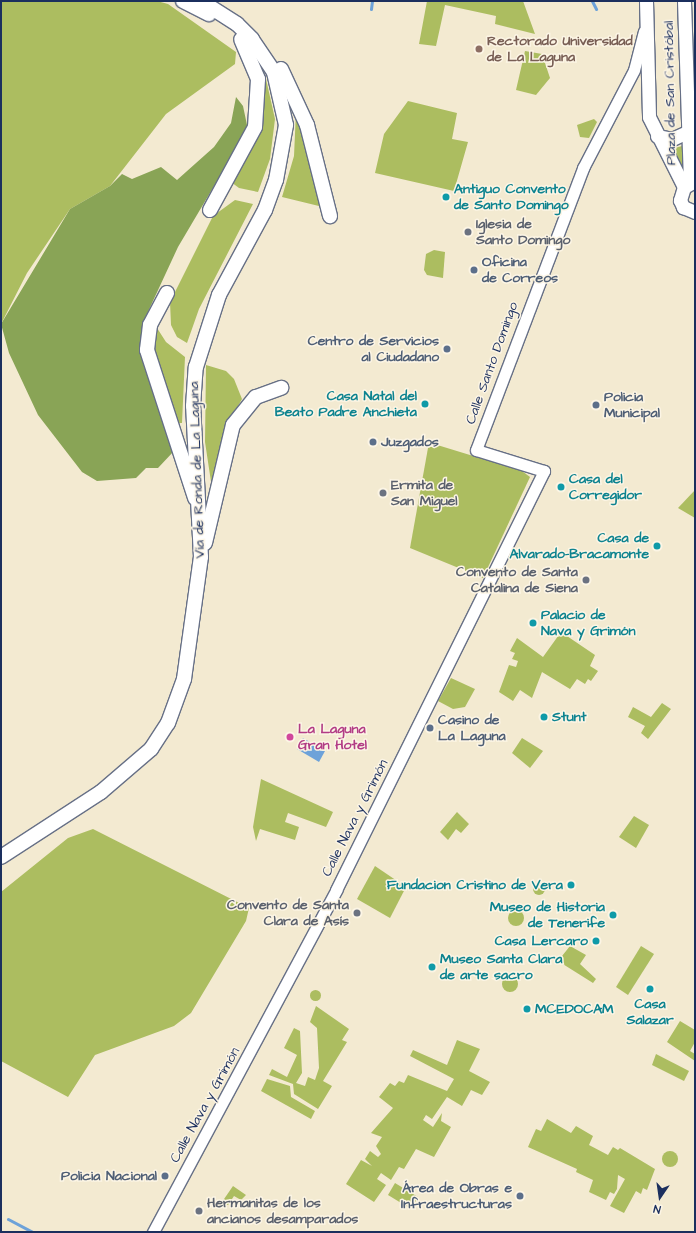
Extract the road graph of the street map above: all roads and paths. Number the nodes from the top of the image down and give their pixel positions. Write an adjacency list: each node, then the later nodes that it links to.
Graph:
1 (182, 1): 12 (main road)
2 (201, 1): 6 (main road, Vía de Ronda de La Laguna)
3 (646, 1): 5 (main road, Plaza de San Cristóbal)
4 (684, 1): 9 (main road, Plaza de San Cristóbal)
5 (646, 23): 7 (street, Calle Santo Domingo); 8 (main road, Plaza de San Cristóbal)
6 (252, 39): 14 (main road); 18 (main road, Vía de Ronda de La Laguna)
7 (637, 60): 8 (street); 17 (street, Calle Santo Domingo)
8 (648, 73): 10 (main road, Plaza de San Cristóbal)
9 (687, 132): 10 (main road); 11 (main road, Plaza de San Cristóbal)
10 (657, 136): 11 (main road, Plaza de San Cristóbal)
11 (690, 185): 13 (main road)
12 (210, 210)
13 (695, 212)
14 (330, 216)
15 (167, 293): 18 (main road)
16 (281, 388): 19 (main road)
17 (476, 450): 21 (street, Calle Nava y Grimón)
18 (201, 512): 19 (main road, Vía de Ronda de La Laguna)
19 (201, 557): 20 (main road, Vía de Ronda de La Laguna)
20 (1, 857)
21 (153, 1232)

